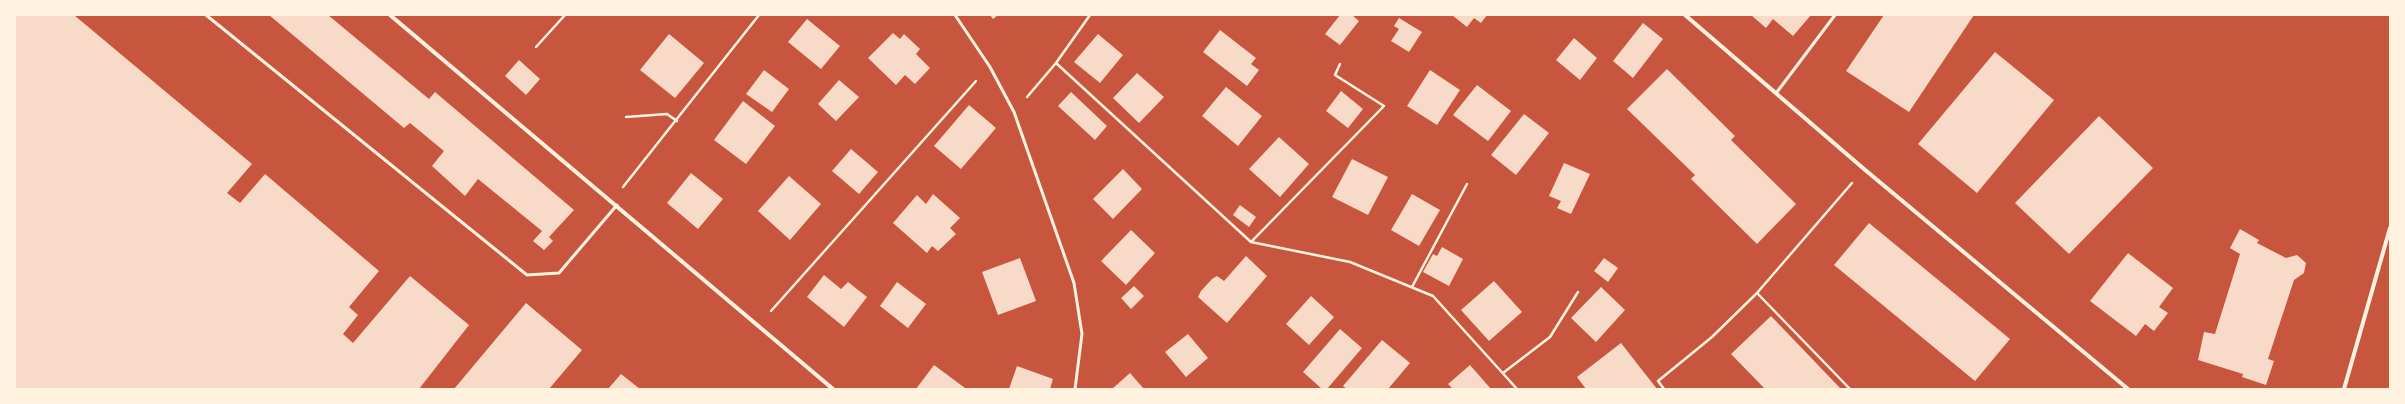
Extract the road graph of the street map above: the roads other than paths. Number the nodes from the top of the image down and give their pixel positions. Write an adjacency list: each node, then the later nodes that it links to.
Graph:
1 (206, 15): 7 (lane)
2 (390, 15): 7 (street)
3 (954, 15): 10 (lane)
4 (1685, 15): 6 (street)
5 (1835, 15): 6 (lane)
6 (1776, 92): 11 (street)
7 (616, 205): 9 (street)
8 (2390, 228): 12 (street)
9 (833, 389)
10 (1075, 389)
11 (2128, 389)
12 (2344, 389)

